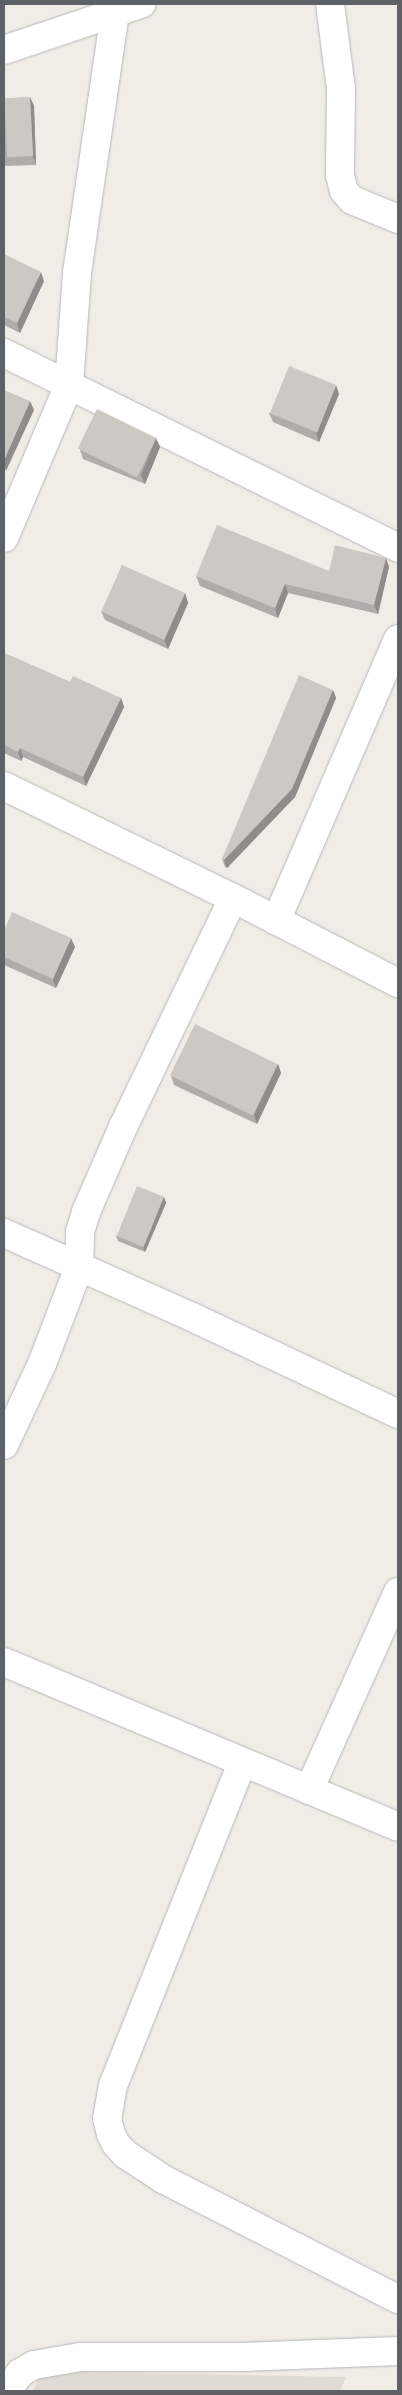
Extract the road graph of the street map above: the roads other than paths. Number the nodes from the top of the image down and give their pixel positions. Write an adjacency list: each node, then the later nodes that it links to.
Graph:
1 (141, 4): 3 (street)
2 (330, 4): 5 (street)
3 (115, 14): 4 (street); 7 (street)
4 (4, 50)
5 (398, 218)
6 (4, 353): 7 (street)
7 (69, 385): 8 (street); 9 (street)
8 (4, 538)
9 (398, 548)
10 (398, 639): 13 (street)
11 (4, 786): 12 (street)
12 (233, 898): 13 (street); 16 (street)
13 (276, 921): 14 (street)
14 (398, 983)
15 (4, 1233): 16 (street)
16 (79, 1267): 17 (street); 18 (street)
17 (398, 1414)
18 (4, 1445)
19 (398, 1592): 22 (street)
20 (4, 1662): 21 (street)
21 (242, 1764): 22 (street); 24 (street)
22 (309, 1790): 23 (street)
23 (398, 1827)
24 (398, 2299)
25 (398, 2351): 26 (street)
26 (7, 2391)

